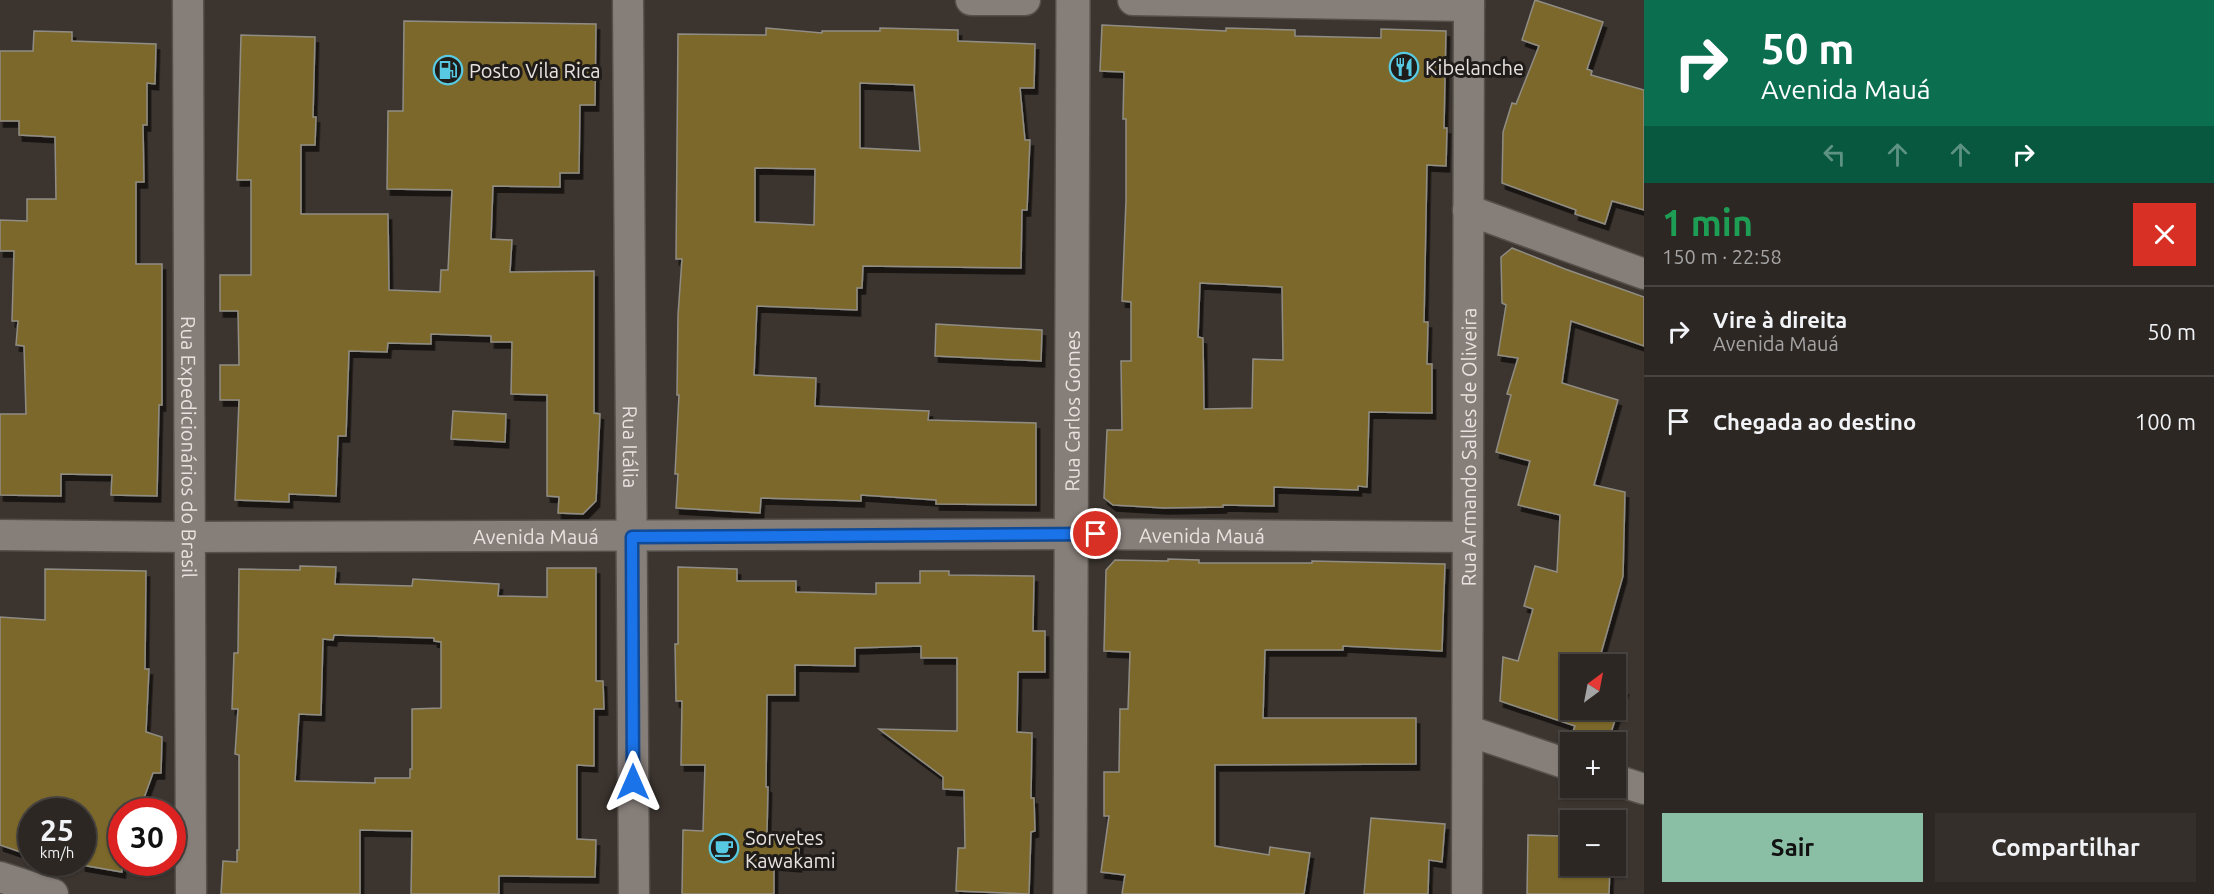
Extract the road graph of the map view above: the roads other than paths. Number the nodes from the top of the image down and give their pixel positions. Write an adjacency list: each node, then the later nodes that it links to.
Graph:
1 (188, 0): 12 (street, Rua Expedicionários do Brasil)
2 (628, 0): 13 (street, Rua Itália)
3 (971, 0): 4 (street)
4 (1025, 0)
5 (1072, 0): 10 (street, Rua Carlos Gomes)
6 (1133, 0): 7 (street)
7 (1469, 3): 8 (street, Rua Armando Salles de Oliveira)
8 (1468, 210): 9 (street); 14 (street, Rua Armando Salles de Oliveira)
9 (1644, 274)
10 (1073, 534): 13 (street, Avenida Mauá); 14 (street, Avenida Mauá); 23 (street, Rua Carlos Gomes)
11 (0, 535): 12 (street, Avenida Mauá)
12 (189, 537): 13 (street, Avenida Mauá); 21 (street, Rua Expedicionários do Brasil)
13 (632, 537): 22 (street, Rua Itália)
14 (1467, 537): 15 (street, Rua Armando Salles de Oliveira)
15 (1469, 731): 16 (street); 24 (street, Rua Armando Salles de Oliveira)
16 (1560, 762)
17 (1626, 783): 18 (street)
18 (1644, 789)
19 (0, 877): 20 (street)
20 (53, 894)
21 (191, 894)
22 (634, 894)
23 (1071, 894)
24 (1467, 894)

